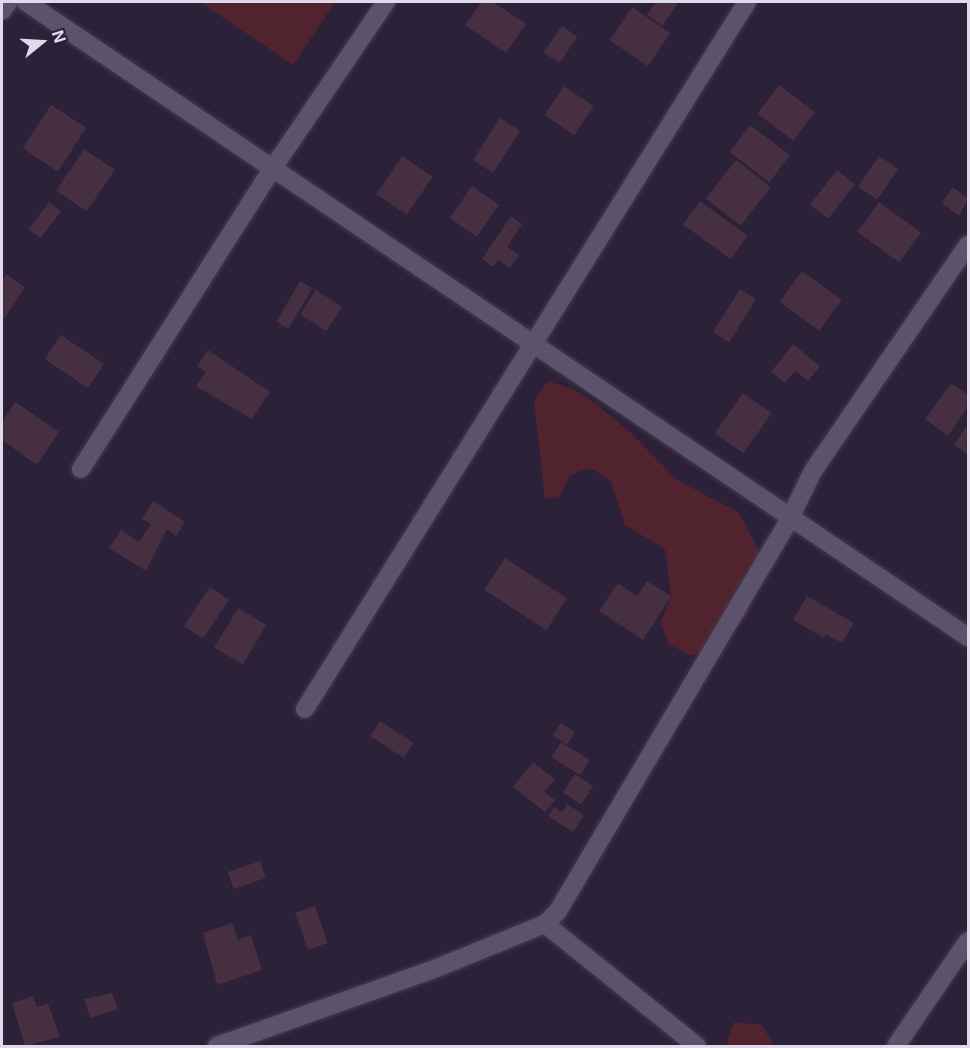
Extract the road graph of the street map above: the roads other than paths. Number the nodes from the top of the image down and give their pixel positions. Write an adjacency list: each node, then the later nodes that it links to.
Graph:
1 (8, 2): 5 (street)
2 (26, 2): 6 (street)
3 (386, 2): 6 (street)
4 (747, 2): 8 (street)
5 (2, 11)
6 (273, 168): 8 (street); 9 (street)
7 (969, 245): 10 (street)
8 (534, 344): 10 (street); 12 (street)
9 (81, 469)
10 (790, 518): 11 (street); 13 (street)
11 (969, 637)
12 (305, 709)
13 (543, 925): 15 (street); 16 (street)
14 (967, 945): 17 (street)
15 (217, 1047)
16 (697, 1047)
17 (896, 1047)

